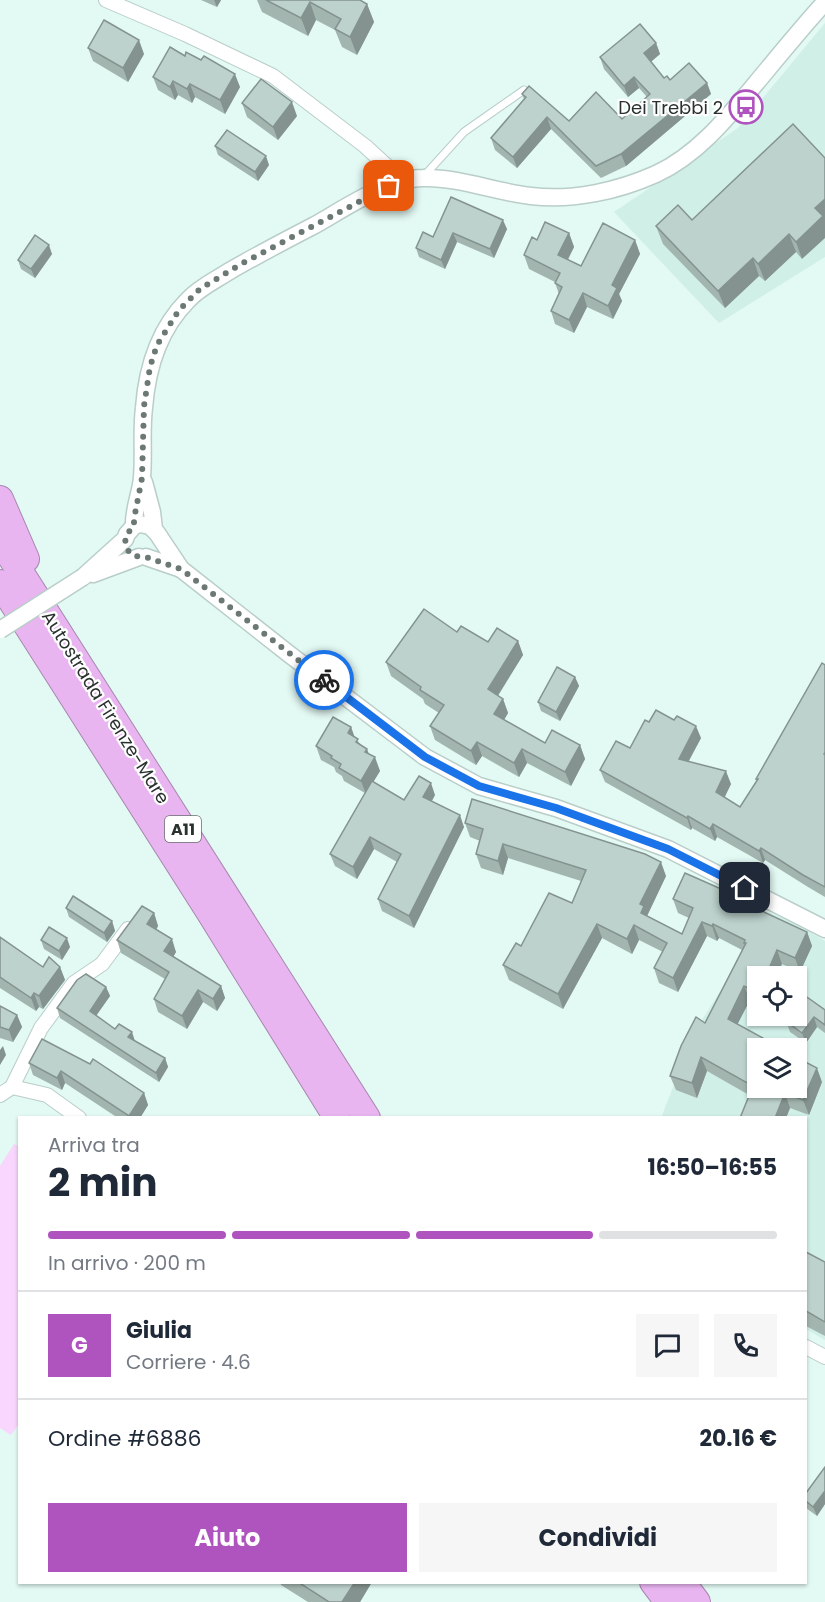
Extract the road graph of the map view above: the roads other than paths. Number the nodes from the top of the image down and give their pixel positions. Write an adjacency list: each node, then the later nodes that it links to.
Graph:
1 (106, 0): 5 (street)
2 (825, 2): 4 (street)
3 (524, 90): 4 (lane)
4 (422, 178): 5 (street)
5 (402, 180): 6 (street)
6 (142, 478): 8 (street); 9 (street)
7 (0, 499): 16 (highway)
8 (130, 532): 9 (street); 11 (street); 13 (street)
9 (156, 533): 11 (street); 12 (street)
10 (0, 540): 16 (highway, Autostrada Firenze-Mare / A11)
11 (142, 557): 12 (street); 13 (street)
12 (181, 569): 18 (street)
13 (83, 577): 15 (street, bridge)
14 (0, 582): 21 (highway, Autostrada Firenze-Mare / A11)
15 (0, 630)
16 (72, 653): 22 (highway, Autostrada Firenze-Mare / A11)
17 (135, 920): 19 (street)
18 (825, 929)
19 (6, 1091): 20 (street)
20 (76, 1116)
21 (337, 1116)
22 (366, 1116)
23 (807, 1348): 24 (street)
24 (825, 1357)
25 (654, 1584): 27 (highway)
26 (684, 1584): 28 (highway)
27 (668, 1602)
28 (697, 1602)

